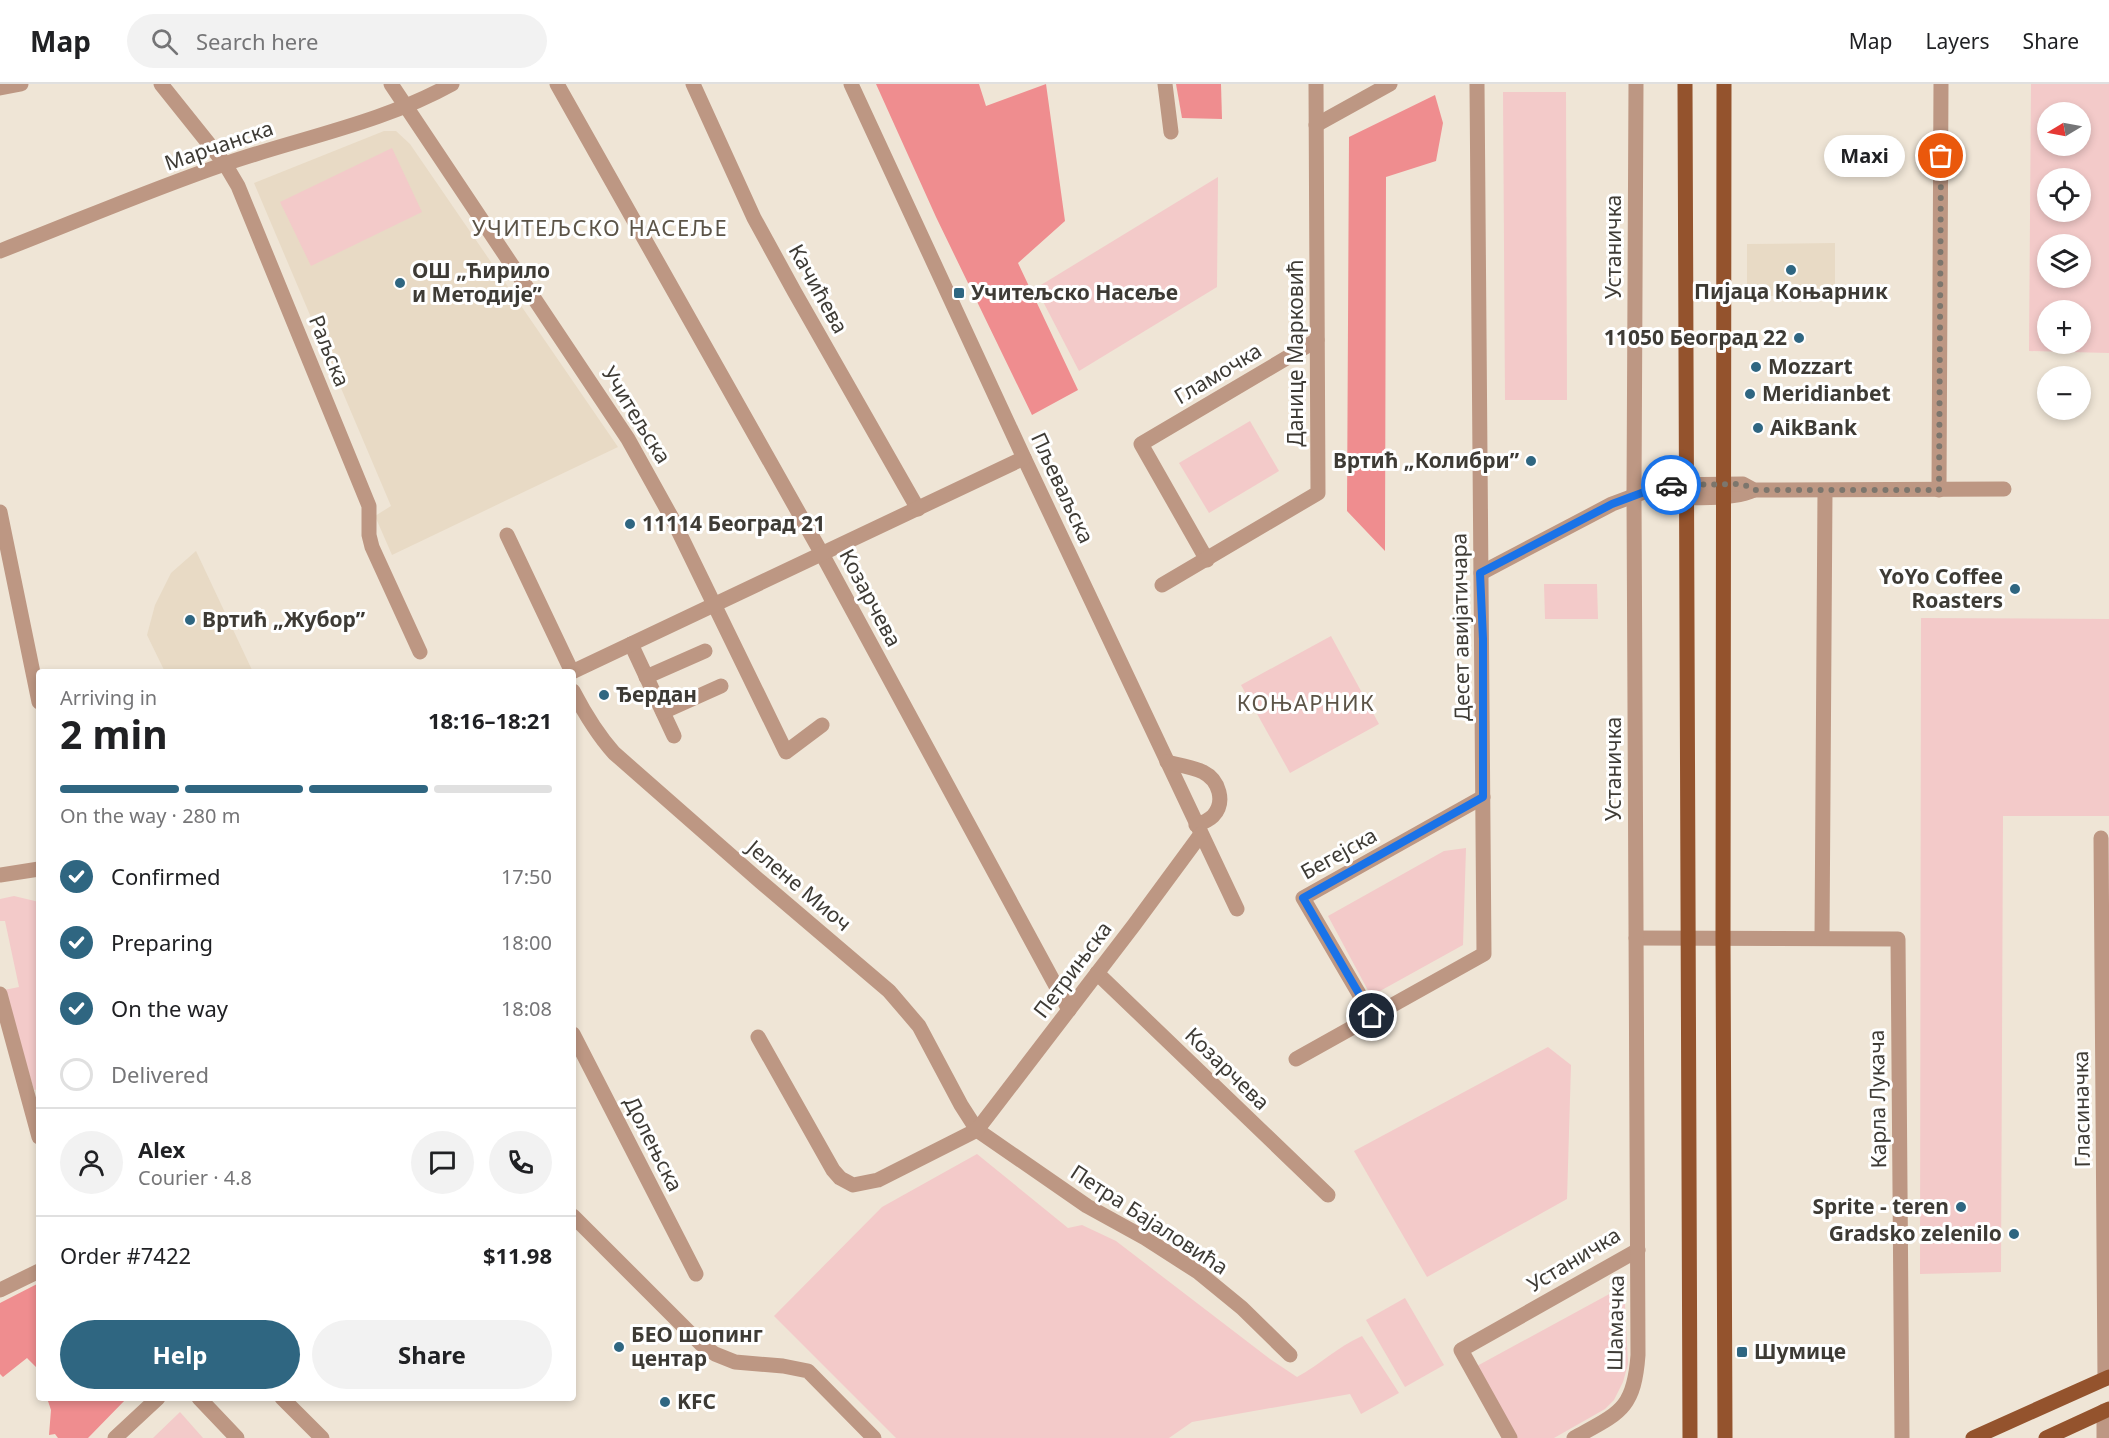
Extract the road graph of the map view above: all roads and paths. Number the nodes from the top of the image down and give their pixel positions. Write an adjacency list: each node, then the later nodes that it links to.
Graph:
1 (21, 84): 16 (street)
2 (162, 84): 20 (street, Раљска)
3 (391, 84): 17 (street, Учитељска)
4 (452, 84): 17 (street, Марчанска)
5 (557, 84): 33 (street, Козарчева)
6 (693, 84): 30 (street, Качићева)
7 (851, 84): 23 (street, Пљеваљска)
8 (1166, 84): 19 (street)
9 (1316, 84): 18 (street, Данице Марковић)
10 (1390, 84): 18 (street)
11 (1477, 84): 35 (street, Десет авијатичара)
12 (1636, 84): 29 (street, Устаничка)
13 (1685, 84): 26 (main road)
14 (1724, 84): 27 (main road)
15 (1941, 84): 25 (street)
16 (0, 88)
17 (406, 105): 20 (street, Марчанска); 37 (street, Учитељска)
18 (1316, 125): 22 (street, Данице Марковић)
19 (1171, 132)
20 (225, 164): 21 (street, Марчанска); 40 (street, Раљска)
21 (0, 251)
22 (1317, 340): 34 (street, Данице Марковић); 34 (street, Гламочка)
23 (1024, 458): 30 (street); 50 (street, Пљеваљска)
24 (2004, 489): 25 (street)
25 (1939, 490): 28 (street)
26 (1686, 491): 27 (street); 29 (street); 59 (main road)
27 (1724, 491): 28 (street); 57 (main road)
28 (1826, 491): 60 (street)
29 (1640, 494): 35 (street); 58 (street, Устаничка)
30 (918, 509): 33 (street)
31 (0, 512): 45 (street)
32 (507, 534): 41 (street)
33 (822, 554): 37 (street); 63 (street, Козарчева)
34 (1207, 560): 36 (street)
35 (1480, 573): 51 (street, Десет авијатичара)
36 (1162, 585)
37 (714, 604): 38 (street); 48 (street, Учитељска)
38 (631, 644): 42 (street); 43 (street)
39 (705, 651): 43 (street)
40 (420, 652)
41 (571, 669)
42 (576, 670)
43 (646, 677): 47 (street)
44 (721, 686): 47 (street)
45 (36, 687)
46 (576, 696): 69 (street, Јелене Миоч)
47 (663, 712): 49 (street)
48 (822, 725)
49 (674, 736)
50 (1167, 762): 52 (street, Пљеваљска); 52 (street, Петрињска)
51 (1483, 797): 64 (street, Десет авијатичара); 64 (street, Бегејска)
52 (1199, 830): 56 (street, Пљеваљска); 61 (street, Петрињска)
53 (2101, 838): 77 (street, Гласиначка)
54 (36, 869): 55 (street)
55 (0, 875)
56 (1237, 909)
57 (1723, 937): 59 (street); 60 (street); 89 (main road)
58 (1636, 938): 59 (street); 72 (street, Устаничка)
59 (1688, 938): 88 (main road)
60 (1822, 938): 90 (street, Карла Лукача)
61 (1097, 973): 63 (street, Петрињска); 70 (street, Козарчева)
62 (0, 994): 68 (street)
63 (1069, 1010): 69 (street, Петрињска)
64 (1372, 1016): 67 (street, Десет авијатичара)
65 (758, 1038): 69 (street)
66 (576, 1040): 74 (street, Долењска)
67 (1296, 1059)
68 (36, 1126)
69 (977, 1130): 76 (street, Петра Бајаловића)
70 (1328, 1195)
71 (576, 1219): 85 (street)
72 (1638, 1250): 86 (street, Устаничка); 87 (street, Шамачка)
73 (36, 1272): 75 (street)
74 (696, 1274)
75 (0, 1290)
76 (1290, 1355)
77 (2107, 1378): 91 (main road)
78 (155, 1401): 82 (street)
79 (202, 1401): 83 (street)
80 (285, 1401): 84 (street)
81 (2107, 1410): 92 (main road); 93 (street)
82 (115, 1438)
83 (237, 1438)
84 (322, 1438)
85 (874, 1438)
86 (1510, 1438)
87 (1574, 1438)
88 (1690, 1438)
89 (1725, 1438)
90 (1902, 1438)
91 (1973, 1438)
92 (2046, 1438)
93 (2104, 1438)

